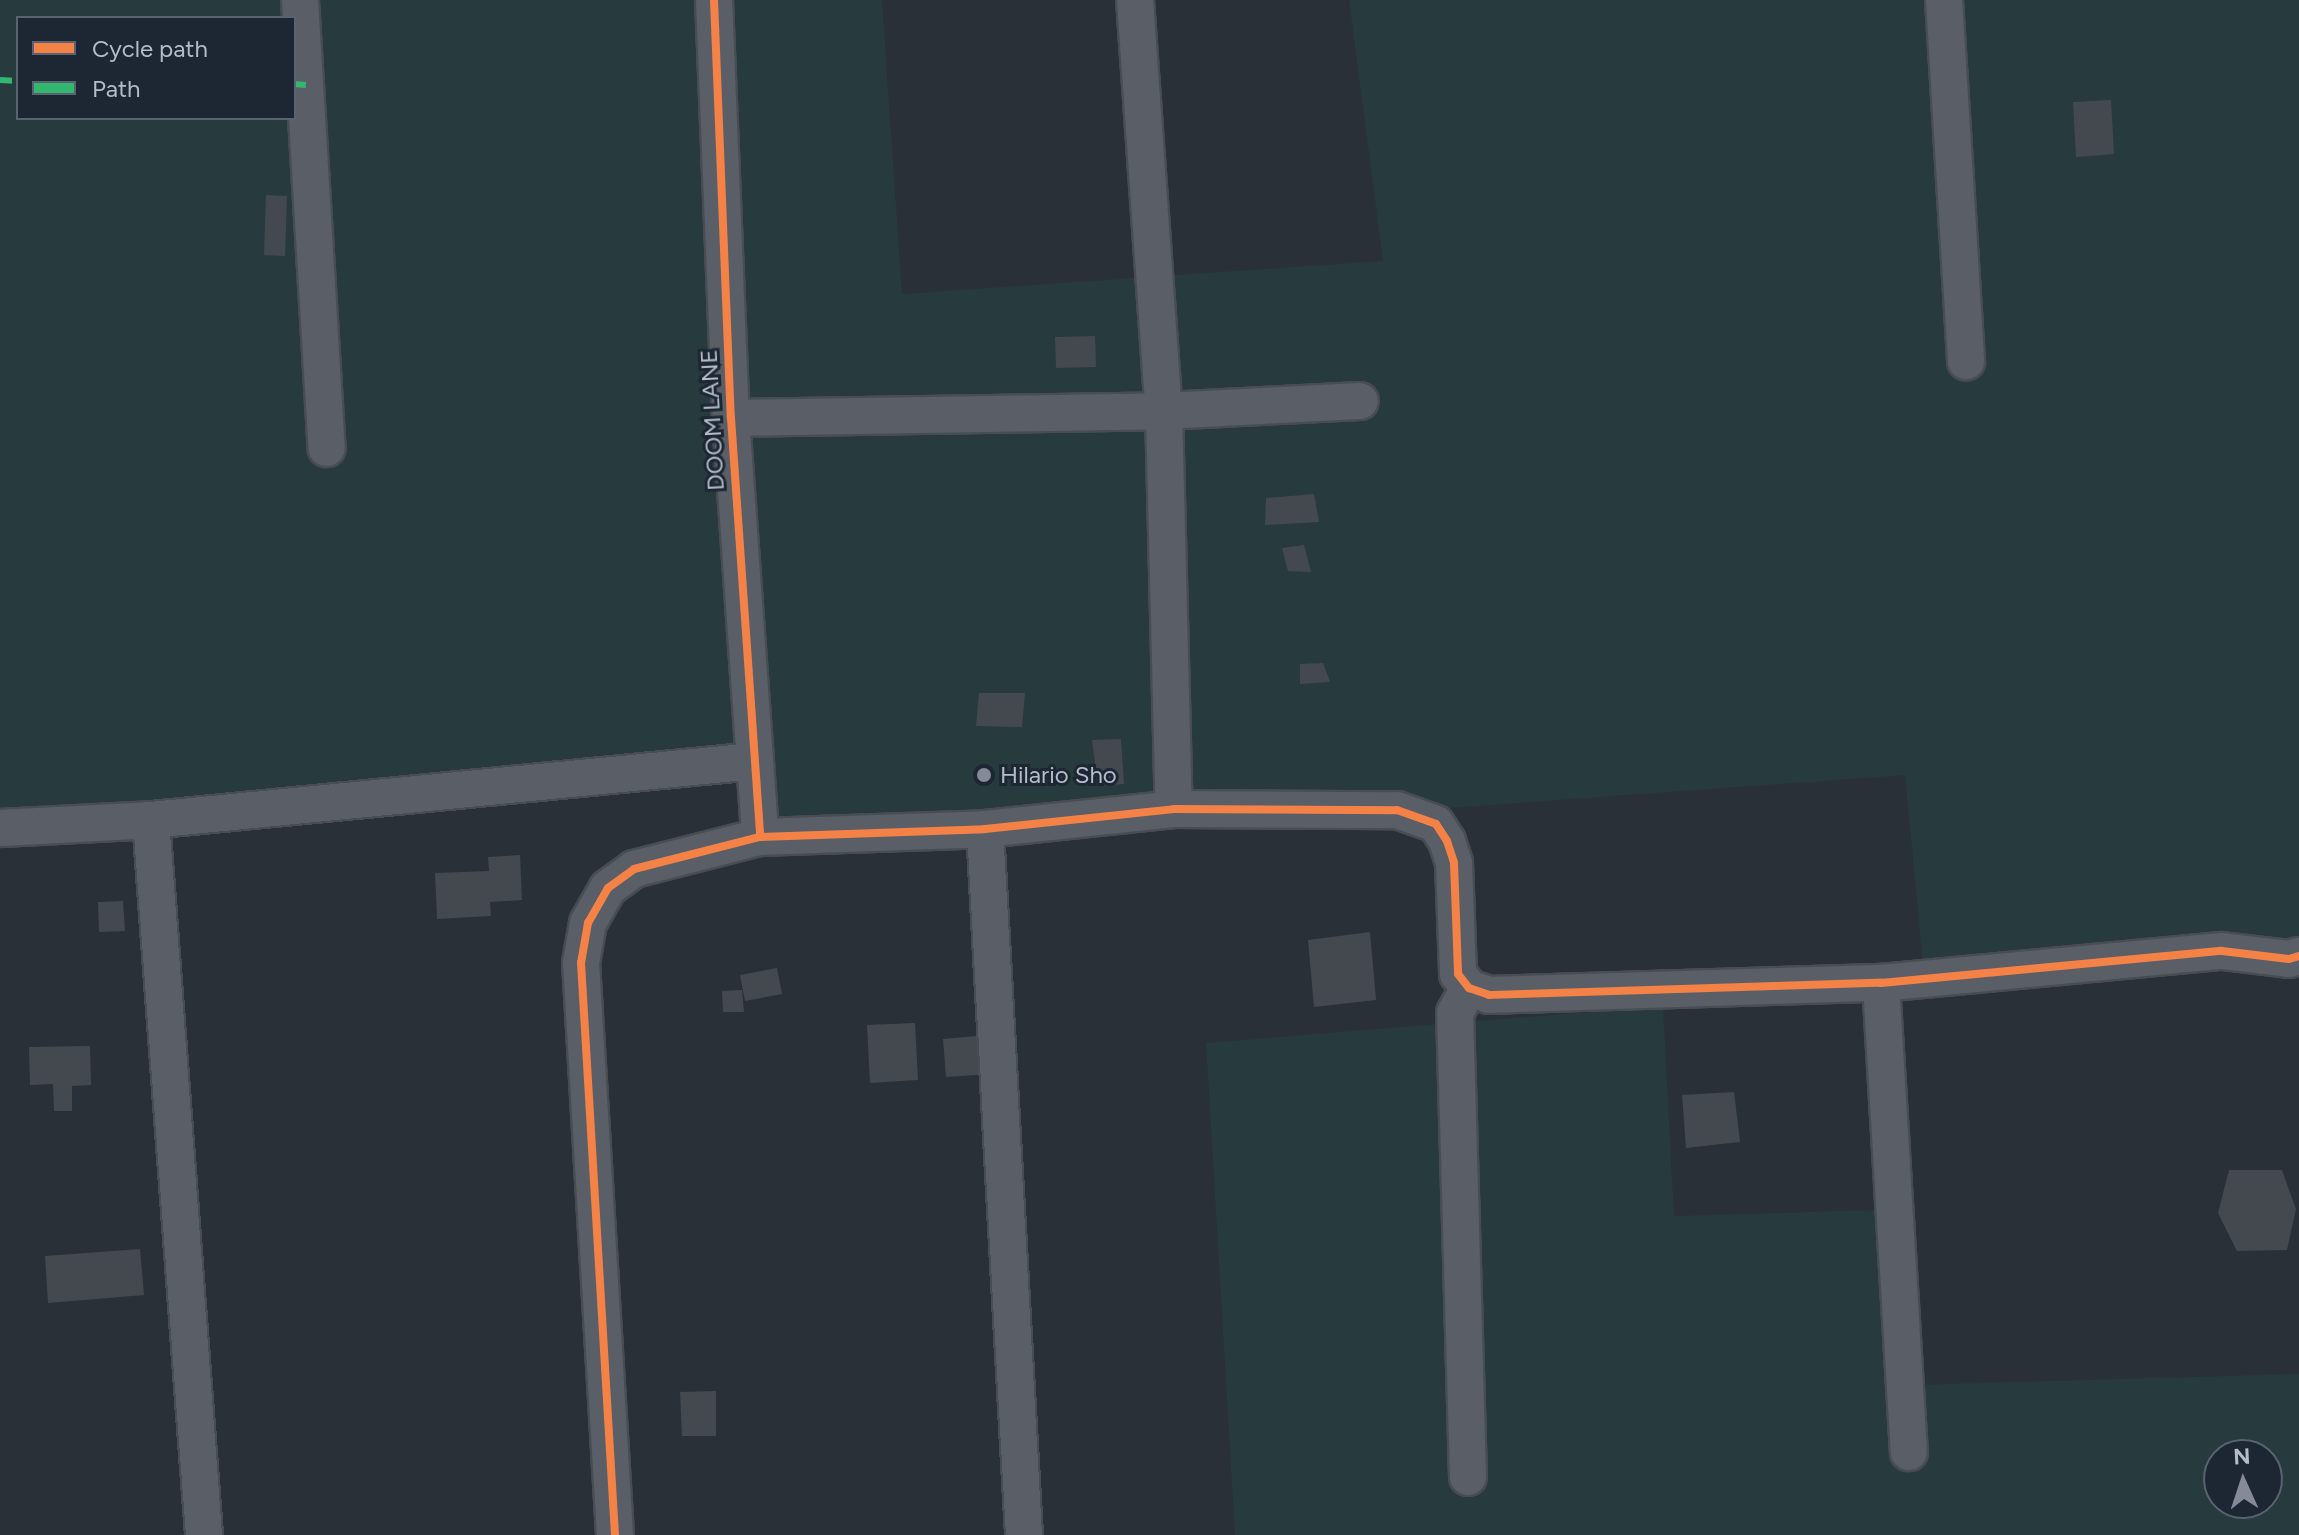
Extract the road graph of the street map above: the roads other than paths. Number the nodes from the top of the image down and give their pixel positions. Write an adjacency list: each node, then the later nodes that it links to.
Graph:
1 (300, 0): 9 (street)
2 (714, 0): 8 (street, DOOM LANE)
3 (1135, 0): 7 (street)
4 (1944, 0): 5 (street)
5 (1966, 361)
6 (1360, 401): 7 (street)
7 (1164, 411): 8 (street); 11 (street)
8 (731, 418): 10 (street, DOOM LANE)
9 (327, 448)
10 (755, 761): 12 (street); 15 (street, DOOM LANE)
11 (1174, 809): 14 (street); 18 (street)
12 (151, 820): 13 (street); 21 (street)
13 (0, 828)
14 (985, 829): 15 (street); 23 (street)
15 (760, 837): 22 (street)
16 (2296, 962): 17 (street)
17 (1881, 983): 18 (street); 19 (street)
18 (1469, 988): 20 (street)
19 (1909, 1452)
20 (1468, 1477)
21 (204, 1535)
22 (615, 1535)
23 (1024, 1535)

